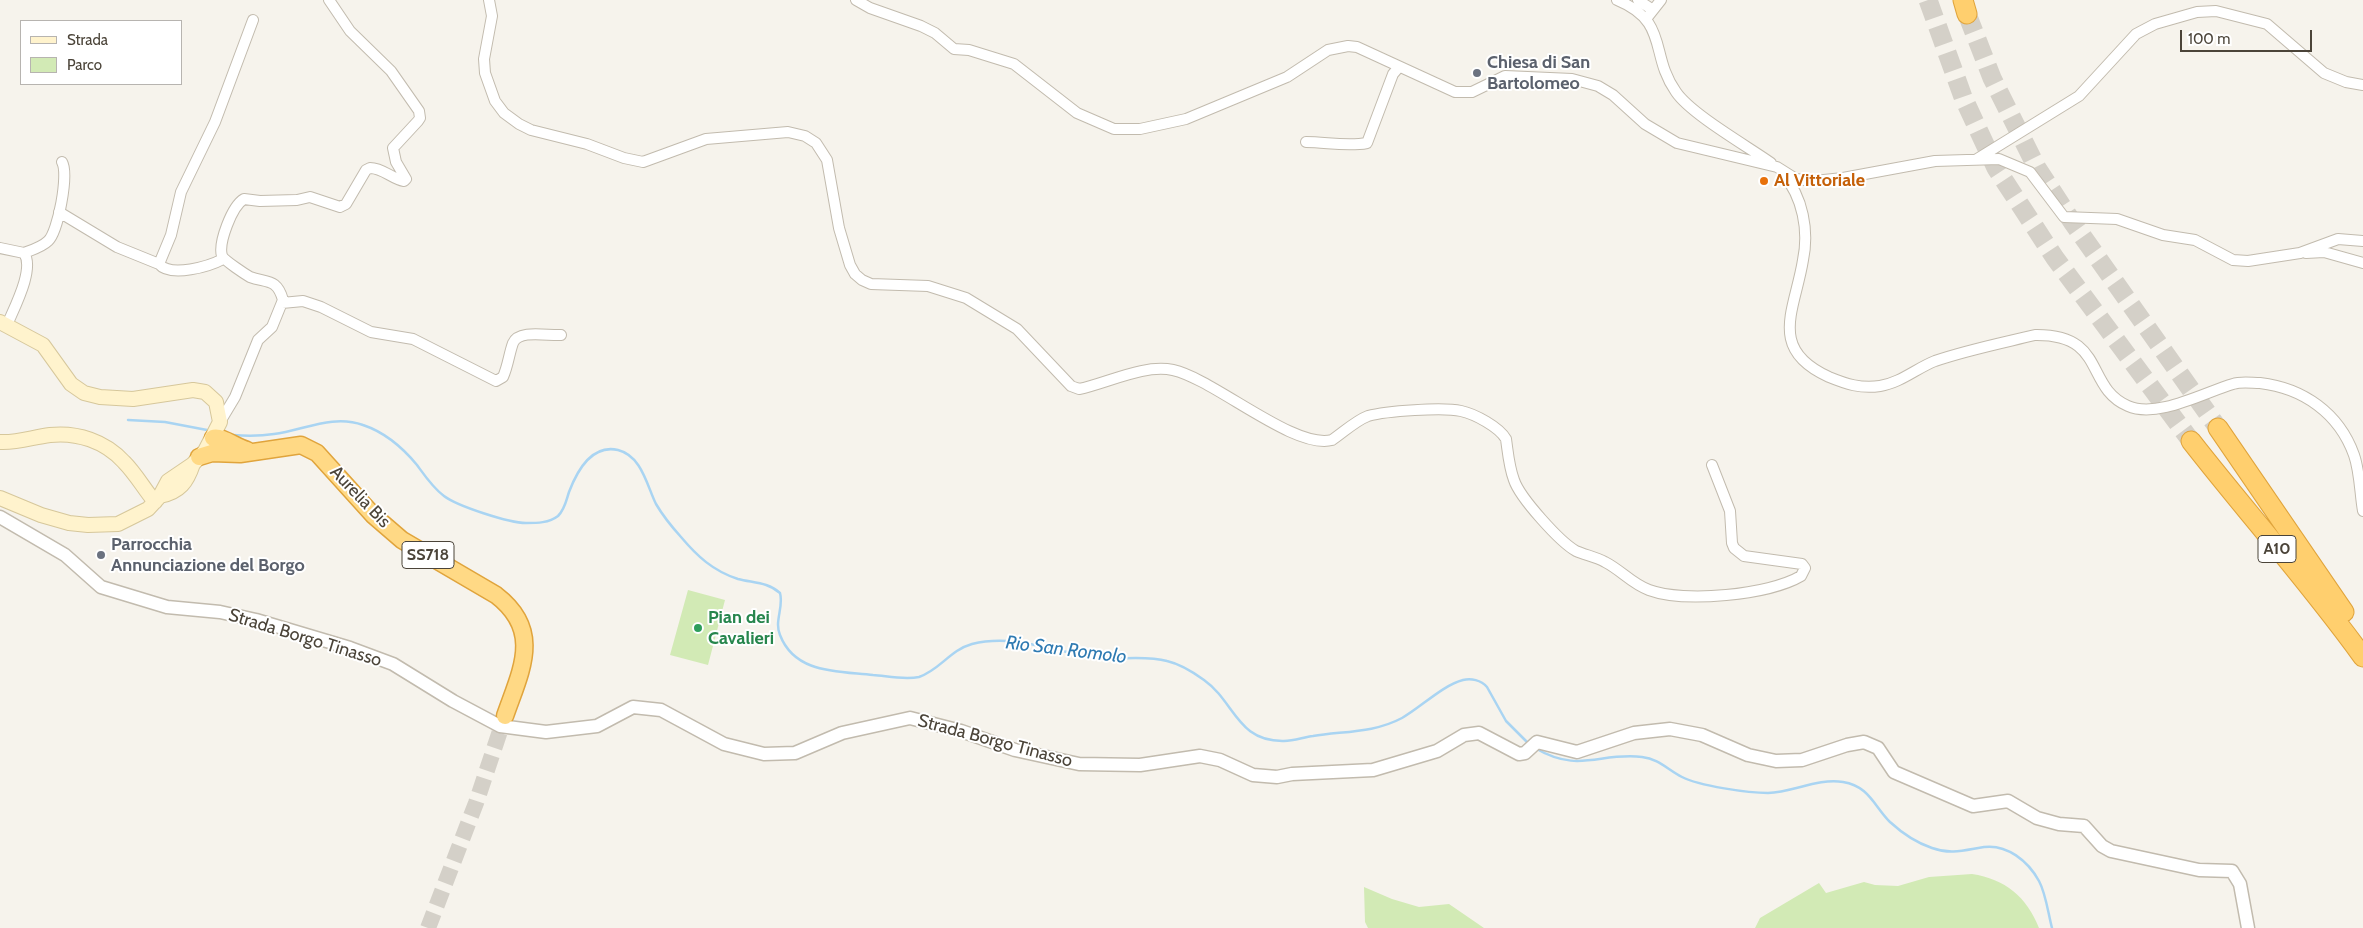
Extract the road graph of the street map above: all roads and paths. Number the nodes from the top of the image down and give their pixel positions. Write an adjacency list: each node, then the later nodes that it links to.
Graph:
1 (329, 0): 21 (street)
2 (489, 0): 31 (street)
3 (856, 0): 10 (street)
4 (1617, 0): 8 (street)
5 (1638, 0): 7 (street)
6 (1661, 0): 7 (street)
7 (1653, 10): 8 (street)
8 (1646, 19): 15 (street)
9 (253, 20): 23 (street)
10 (1399, 67): 12 (street); 15 (street)
11 (2363, 84): 13 (street)
12 (1306, 142)
13 (1976, 160): 15 (street); 19 (street)
14 (62, 162): 16 (street)
15 (1778, 167): 35 (street)
16 (59, 212): 20 (street); 23 (street)
17 (2363, 241): 19 (street)
18 (0, 248): 20 (street)
19 (2300, 253): 22 (street)
20 (24, 254): 25 (street)
21 (223, 258): 23 (street); 24 (street)
22 (2363, 263)
23 (159, 264)
24 (282, 303): 26 (street); 28 (street)
25 (4, 323): 28 (main road)
26 (561, 335)
27 (2218, 428): 37 (highway, A10)
28 (217, 437): 32 (highway); 39 (highway, Aurelia Bis / SS718)
29 (2191, 441): 38 (highway, A10)
30 (0, 442): 33 (main road)
31 (1712, 465)
32 (190, 467): 33 (main road)
33 (163, 495): 34 (main road)
34 (0, 498)
35 (2363, 511)
36 (0, 517): 40 (street, Strada Borgo Tinasso)
37 (2363, 637)
38 (2363, 656)
39 (505, 716)
40 (2248, 928)

